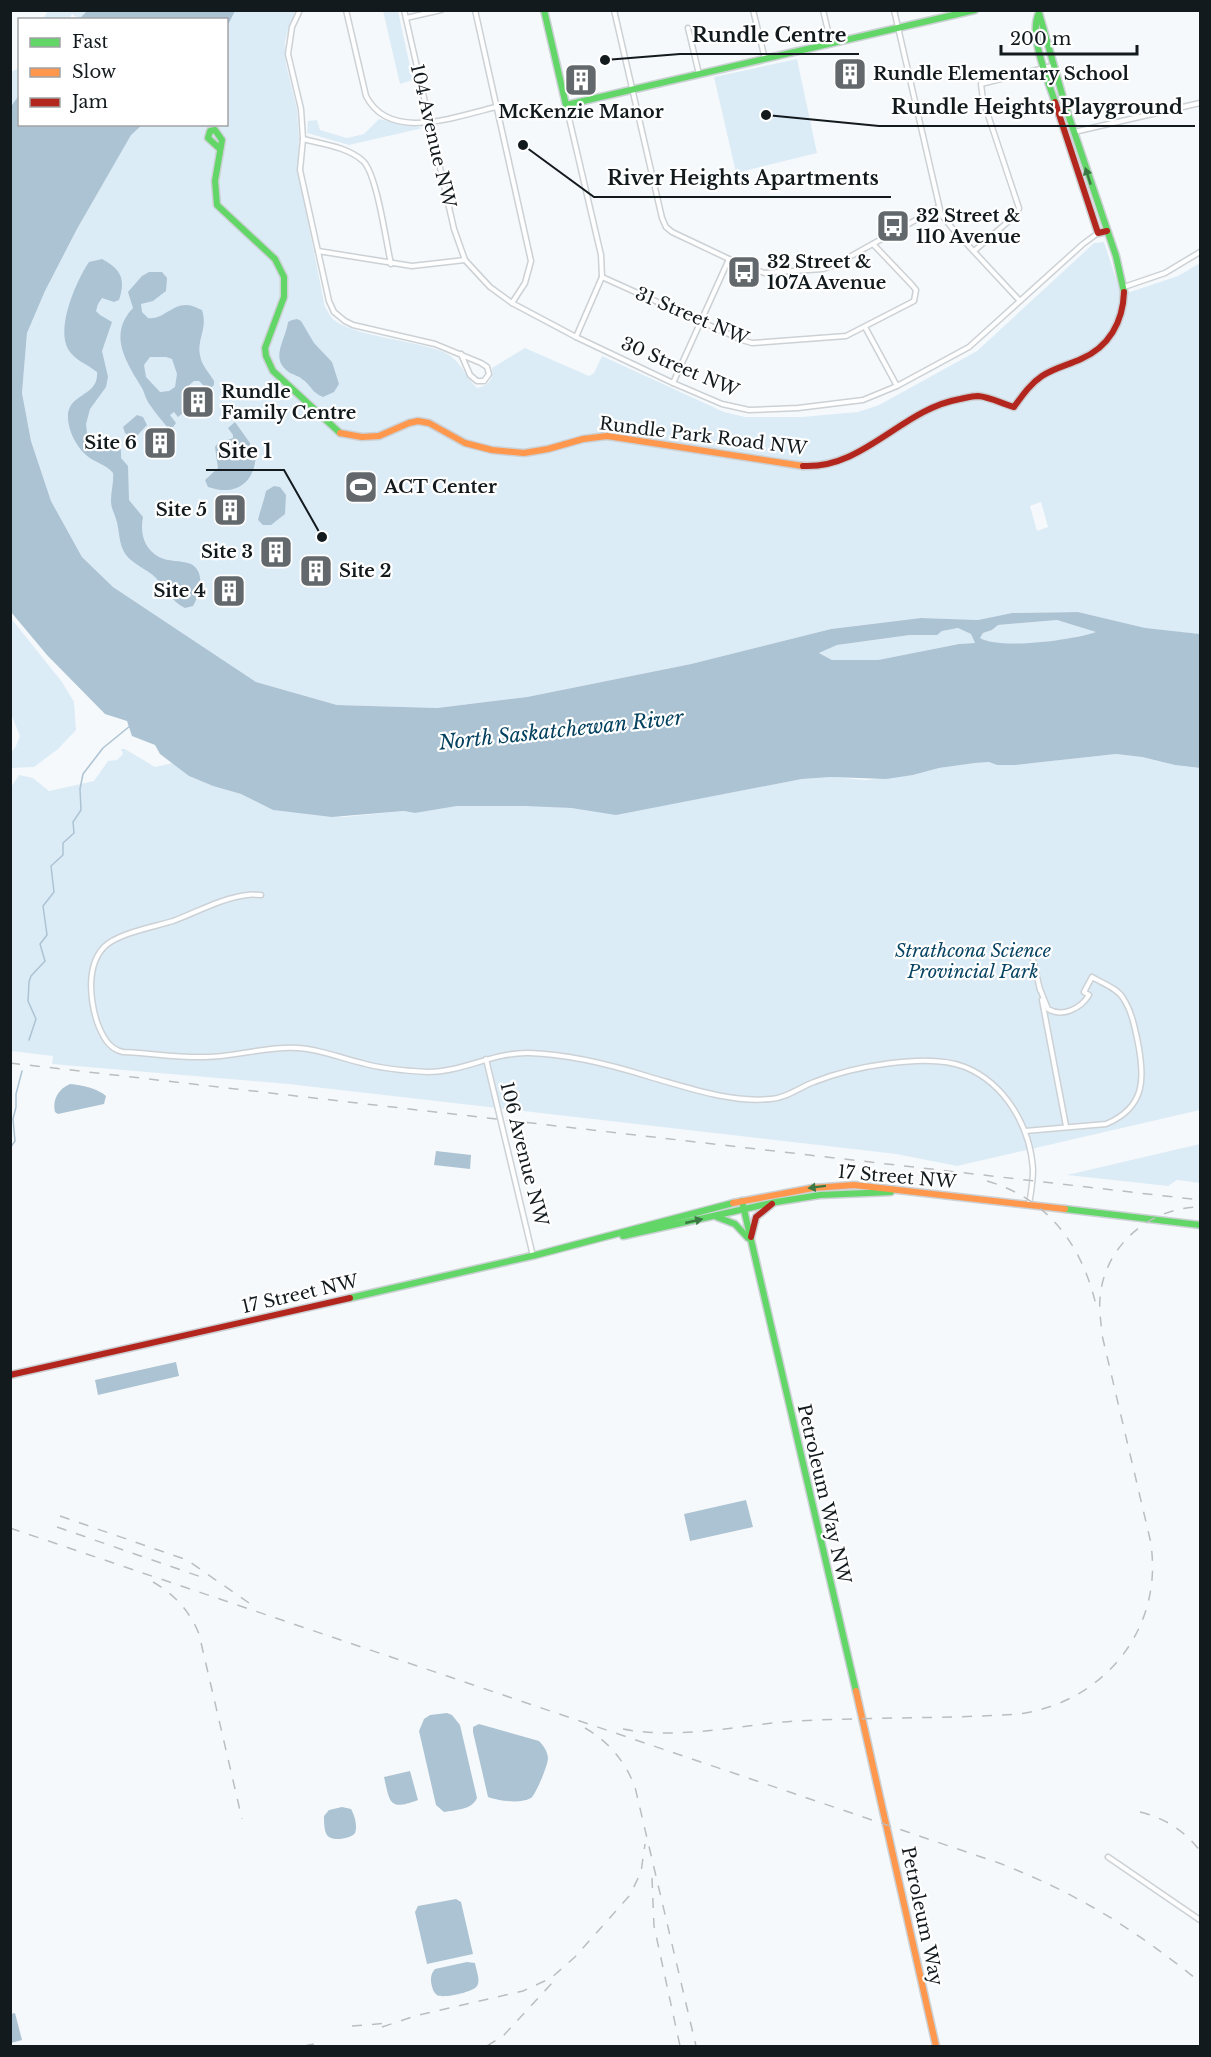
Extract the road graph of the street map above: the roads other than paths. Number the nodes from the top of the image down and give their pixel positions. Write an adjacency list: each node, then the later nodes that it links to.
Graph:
1 (300, 10): 27 (street)
2 (346, 10): 25 (street)
3 (404, 10): 13 (street, 104 Avenue NW)
4 (441, 10): 13 (street)
5 (475, 10): 24 (street)
6 (544, 10): 23 (street)
7 (614, 10): 21 (street)
8 (753, 10): 17 (street)
9 (823, 10): 16 (street)
10 (894, 10): 15 (street)
11 (975, 10): 15 (street)
12 (1039, 12): 18 (street); 19 (street)
13 (406, 18): 25 (street, 104 Avenue NW)
14 (688, 28): 20 (street)
15 (898, 28): 16 (street); 29 (street)
16 (831, 44): 17 (street)
17 (765, 59): 20 (street)
18 (1052, 66): 19 (street); 26 (street)
19 (1044, 68): 31 (street); 34 (street)
20 (699, 74): 21 (street)
21 (632, 89): 23 (street); 36 (street)
22 (1200, 104): 26 (street)
23 (566, 105): 39 (street)
24 (496, 107): 25 (street); 42 (street)
25 (429, 123): 37 (street, 104 Avenue NW)
26 (1074, 132): 30 (street, one-way to 26)
27 (303, 139): 33 (street); 38 (street)
28 (220, 149): 40 (street, Rundle Park Road NW)
29 (939, 207): 32 (street); 34 (street)
30 (1107, 231): 31 (street, 30 Street NW); 40 (street)
31 (1098, 233): 41 (street, 30 Street NW)
32 (873, 244): 36 (street); 44 (street, 31 Street NW)
33 (317, 251): 38 (street); 46 (street)
34 (974, 251): 41 (street)
35 (1200, 252): 40 (street)
36 (729, 259): 43 (street)
37 (465, 260): 38 (street); 42 (street, 30 Street NW)
38 (391, 264)
39 (602, 278): 43 (street, 31 Street NW); 45 (street)
40 (1124, 287)
41 (1020, 301): 48 (street, 30 Street NW)
42 (512, 303): 45 (street, 30 Street NW)
43 (701, 321): 44 (street, 31 Street NW); 47 (street)
44 (865, 327): 48 (street)
45 (576, 337): 47 (street, 30 Street NW)
46 (461, 354): 46 (street)
47 (673, 383): 48 (street, 30 Street NW)
48 (897, 386)
49 (261, 896): 52 (street)
50 (1033, 959): 51 (street)
51 (1040, 989): 53 (street); 53 (street)
52 (486, 1059): 54 (street); 64 (street, 106 Avenue NW)
53 (1066, 1126): 54 (street)
54 (1025, 1131): 58 (street)
55 (916, 1192): 56 (street, 17 Street NW, one-way to 56); 57 (street); 58 (street, 17 Street NW)
56 (742, 1201): 59 (street, Petroleum Way NW); 62 (street, 17 Street NW)
57 (776, 1202): 59 (street); 63 (street)
58 (1029, 1205): 61 (street, 17 Street NW)
59 (744, 1209): 60 (street, 17 Street NW); 63 (street, Petroleum Way NW)
60 (713, 1217): 62 (street, 17 Street NW, one-way to 60); 63 (street)
61 (1200, 1225)
62 (596, 1240): 64 (street, 17 Street NW)
63 (750, 1242): 66 (street, Petroleum Way NW)
64 (534, 1256): 65 (street, 17 Street NW)
65 (10, 1375)
66 (879, 1793): 69 (street, Petroleum Way)
67 (1108, 1857): 68 (street)
68 (1200, 1920)
69 (936, 2046)

